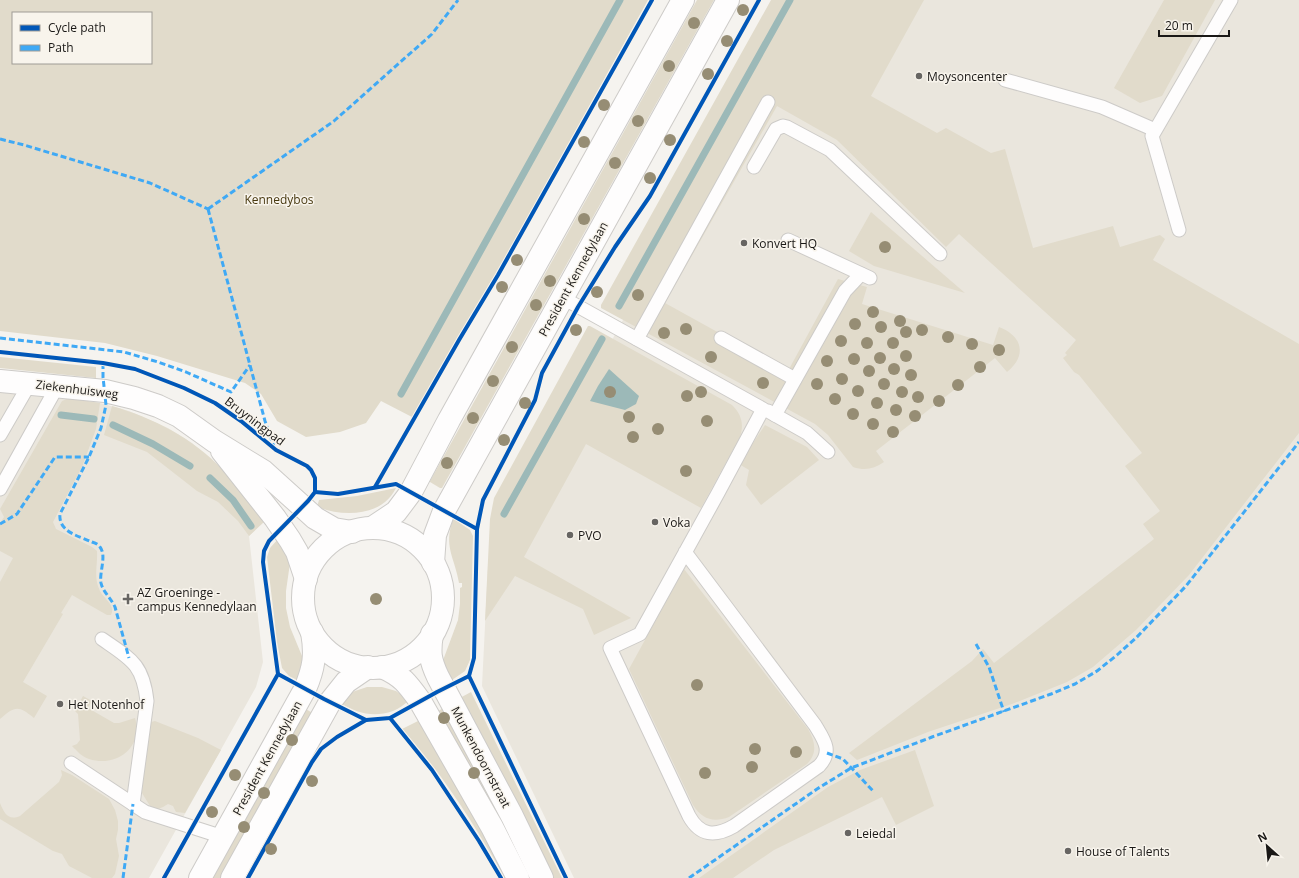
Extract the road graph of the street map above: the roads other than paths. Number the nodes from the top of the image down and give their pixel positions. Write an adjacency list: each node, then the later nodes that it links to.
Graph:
1 (683, 0): 24 (main road, President Kennedylaan)
2 (728, 0): 11 (main road, President Kennedylaan)
3 (1231, 0): 6 (lane)
4 (1004, 80): 6 (lane)
5 (768, 102): 13 (lane)
6 (1155, 130): 8 (lane)
7 (754, 167): 10 (lane)
8 (1179, 230)
9 (788, 240): 14 (lane)
10 (940, 254)
11 (563, 298): 13 (lane); 26 (main road, President Kennedylaan)
12 (721, 338): 14 (lane)
13 (637, 339): 18 (lane)
14 (795, 379): 19 (lane)
15 (0, 381): 16 (main road, Ziekenhuisweg)
16 (30, 383): 17 (main road, Ziekenhuisweg); 20 (lane)
17 (58, 385): 21 (main road, Ziekenhuisweg); 23 (lane)
18 (762, 409): 19 (lane); 25 (lane)
19 (775, 415): 22 (lane)
20 (0, 435)
21 (214, 441): 24 (main road, Ziekenhuisweg); 27 (main road, Ziekenhuisweg)
22 (828, 452)
23 (0, 489)
24 (362, 530): 26 (main road, President Kennedylaan); 27 (main road, President Kennedylaan)
25 (685, 552): 25 (lane)
26 (433, 563): 29 (main road, President Kennedylaan)
27 (306, 579): 28 (main road, President Kennedylaan)
28 (312, 632): 31 (main road, President Kennedylaan); 34 (main road, President Kennedylaan)
29 (432, 634): 31 (main road, President Kennedylaan); 38 (main road, Munkendoornstraat)
30 (102, 639): 33 (lane)
31 (375, 667): 36 (main road, President Kennedylaan); 37 (main road, Munkendoornstraat)
32 (70, 763): 33 (lane)
33 (133, 804): 34 (lane)
34 (223, 837): 35 (main road, President Kennedylaan)
35 (200, 878)
36 (232, 878)
37 (518, 878)
38 (542, 878)

